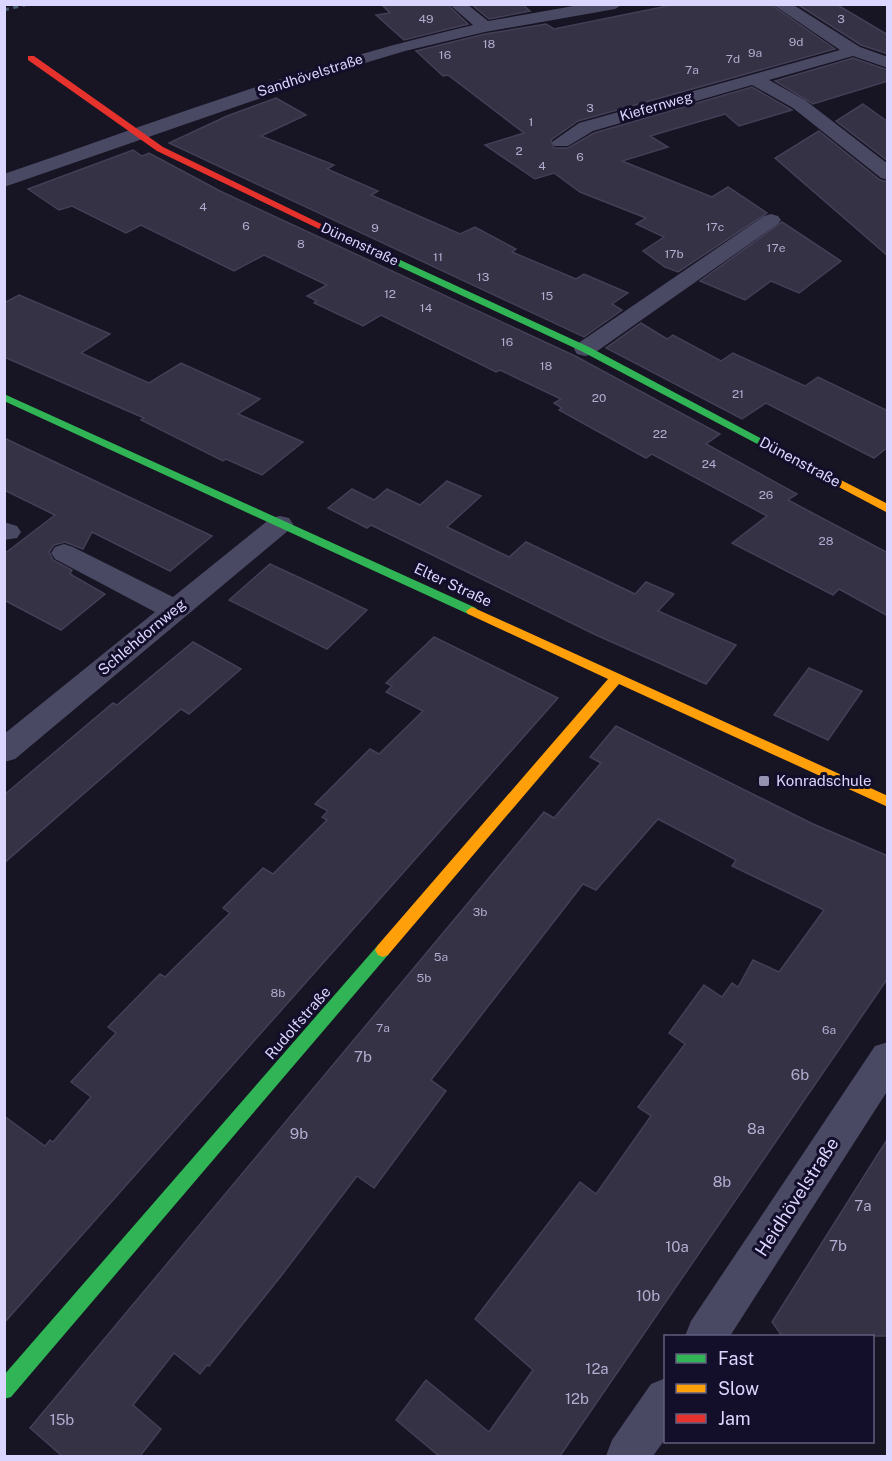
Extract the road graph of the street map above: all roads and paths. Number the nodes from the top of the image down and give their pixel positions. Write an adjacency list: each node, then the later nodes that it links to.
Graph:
1 (457, 4): 4 (street)
2 (615, 4): 4 (street, Sandhövelstraße)
3 (780, 4): 5 (street)
4 (485, 27): 9 (street, Sandhövelstraße)
5 (854, 51): 7 (street); 8 (street, Kiefernweg)
6 (31, 58): 9 (street)
7 (888, 63)
8 (754, 79): 10 (street, Kiefernweg); 11 (street)
9 (138, 133): 12 (street, Sandhövelstraße); 14 (street, Dünenstraße)
10 (561, 142)
11 (888, 174)
12 (4, 181)
13 (771, 220): 14 (street)
14 (585, 349): 16 (street, Dünenstraße)
15 (4, 397): 17 (street, Elter Straße)
16 (883, 500)
17 (280, 524): 19 (street, Schlehdornweg); 20 (street, Elter Straße)
18 (64, 553): 19 (street)
19 (175, 610): 21 (street, Schlehdornweg)
20 (616, 678): 22 (street, Elter Straße); 25 (street, Rudolfstraße)
21 (4, 751)
22 (888, 802)
23 (888, 1058): 24 (street, Heidhövelstraße)
24 (707, 1335)
25 (4, 1390)
26 (664, 1402): 27 (street)
27 (628, 1456)

